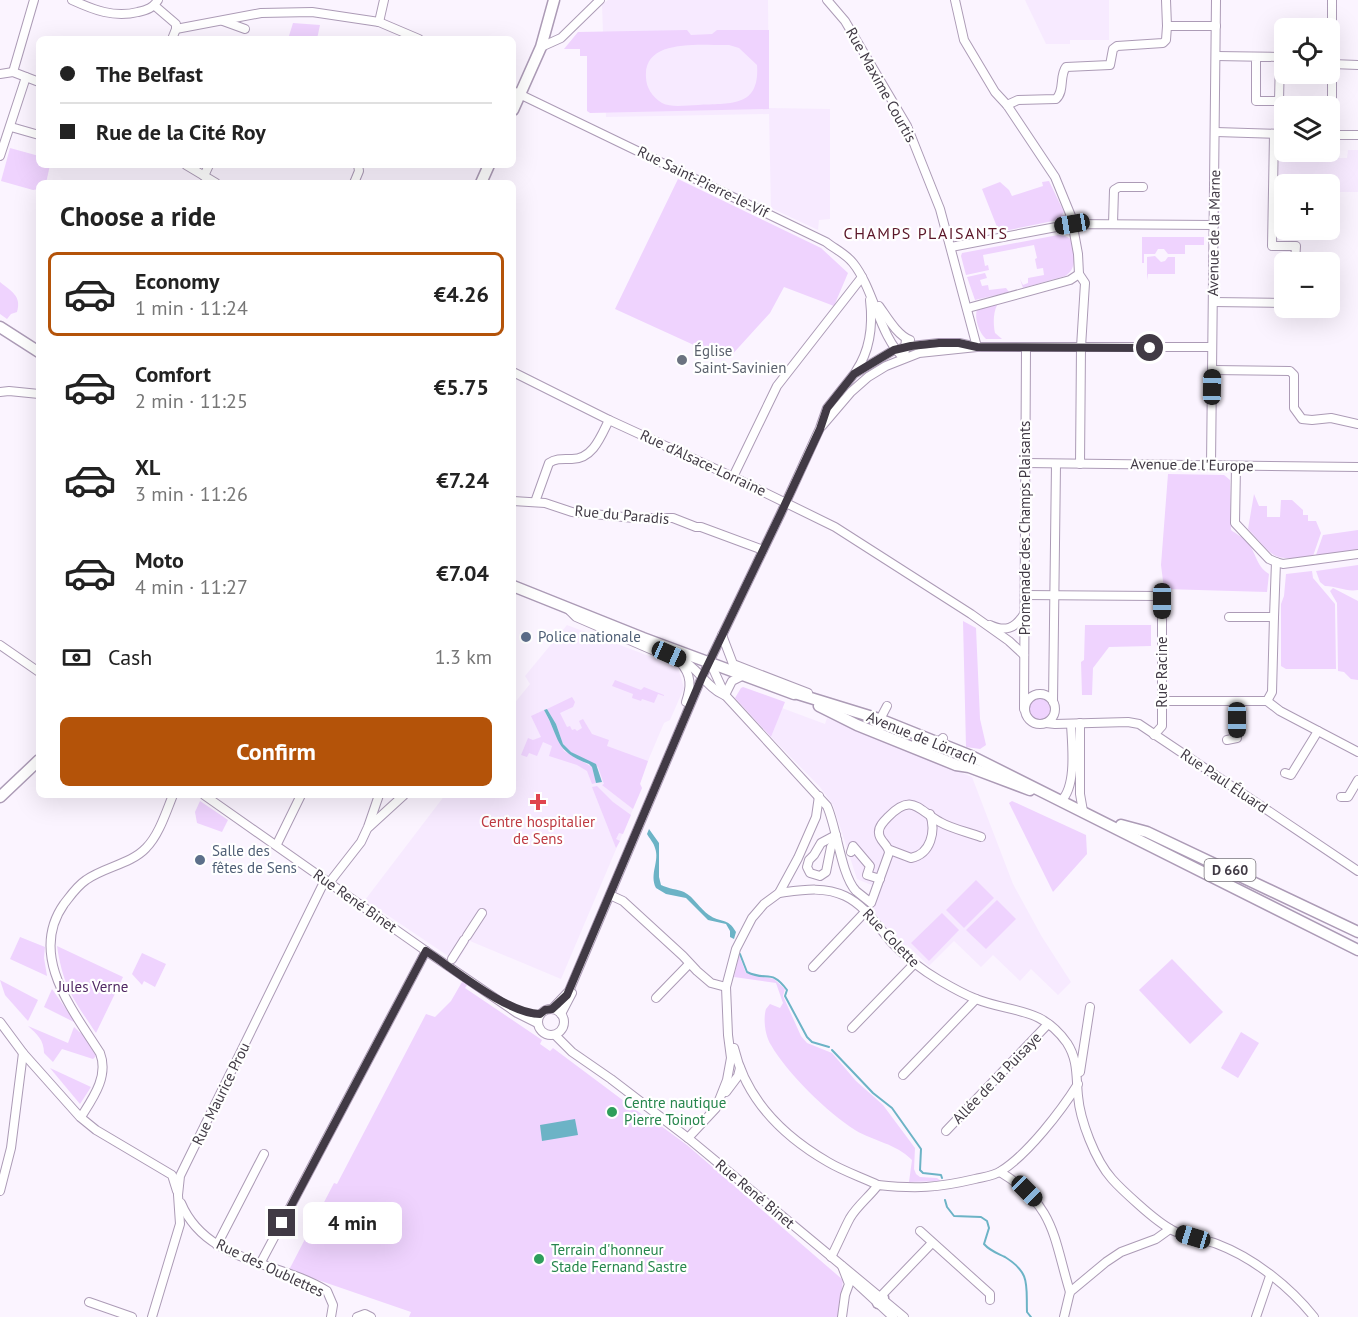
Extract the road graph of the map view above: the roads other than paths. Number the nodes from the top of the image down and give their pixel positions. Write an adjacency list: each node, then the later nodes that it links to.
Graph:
1 (34, 0): 28 (street)
2 (72, 0): 11 (street)
3 (384, 0): 15 (street)
4 (554, 0): 23 (main road)
5 (600, 0): 23 (street)
6 (827, 0): 49 (street, Rue Maxime Courtis)
7 (955, 0): 33 (street)
8 (1166, 0): 16 (street)
9 (1216, 0): 17 (street, Avenue de la Marne)
10 (1332, 0): 13 (street)
11 (156, 3): 18 (street)
12 (240, 17): 14 (street); 15 (street); 19 (street)
13 (1332, 18)
14 (222, 20): 18 (street); 19 (street)
15 (379, 22): 22 (street)
16 (1167, 26): 17 (street); 33 (street)
17 (1216, 26): 24 (street, Avenue de la Marne)
18 (176, 28): 20 (street)
19 (245, 29): 21 (street)
20 (173, 36)
21 (247, 36)
22 (411, 36)
23 (541, 46): 32 (main road)
24 (1216, 56): 25 (street); 35 (street, Avenue de la Marne)
25 (1256, 57): 25 (street)
26 (1340, 64): 27 (street)
27 (1358, 65)
28 (13, 72): 29 (street); 30 (street)
29 (0, 74)
30 (26, 77): 31 (street); 34 (street)
31 (36, 81)
32 (516, 93): 52 (street, Rue Saint-Pierre-le-Vif)
33 (1007, 105): 46 (street)
34 (11, 127): 36 (street); 40 (street)
35 (1216, 132): 37 (street); 48 (street, Avenue de la Marne)
36 (36, 134)
37 (1274, 134): 50 (street)
38 (1340, 135): 39 (street)
39 (1358, 135)
40 (0, 156)
41 (191, 168): 43 (street)
42 (208, 168): 43 (street)
43 (204, 176): 44 (street)
44 (211, 180)
45 (1143, 187): 47 (street)
46 (1072, 224): 47 (street); 49 (street); 51 (street)
47 (1113, 224): 48 (street)
48 (1214, 225): 54 (street, Avenue de la Marne)
49 (951, 247): 56 (street, Rue Maxime Courtis)
50 (1296, 252)
51 (1079, 274): 56 (street); 60 (street)
52 (862, 277): 53 (street, Rue Saint-Pierre-le-Vif); 80 (street)
53 (869, 290): 58 (street, Rue Saint-Pierre-le-Vif); 64 (street, Rue Saint-Pierre-le-Vif); 68 (street, Rue Saint-Pierre-le-Vif)
54 (1213, 303): 55 (street); 61 (street, Avenue de la Marne)
55 (1274, 303)
56 (968, 308): 59 (street, Rue Maxime Courtis)
57 (0, 327): 63 (main road)
58 (906, 343): 59 (street); 64 (street); 65 (street)
59 (977, 347): 62 (street); 65 (street)
60 (1081, 347): 61 (street); 62 (street); 76 (street)
61 (1211, 347): 66 (street, Avenue de la Marne)
62 (1026, 348): 74 (street, Promenade des Champs Plaisants)
63 (36, 350)
64 (894, 350): 65 (street); 68 (street)
65 (904, 358): 73 (street)
66 (1213, 370): 72 (street); 77 (street, Avenue de la Marne)
67 (516, 374): 71 (street, Rue d'Alsace-Lorraine)
68 (854, 374): 73 (street)
69 (0, 392): 70 (street)
70 (36, 394)
71 (609, 420): 80 (street, Rue d'Alsace-Lorraine); 82 (street)
72 (1358, 424)
73 (820, 429): 83 (street)
74 (1026, 463): 75 (street, Avenue de l'Europe); 88 (street, Promenade des Champs Plaisants)
75 (1056, 464): 76 (street, Avenue de l'Europe); 89 (street, Promenade des Champs Plaisants)
76 (1080, 464): 77 (street, Avenue de l'Europe)
77 (1211, 465): 78 (street, Avenue de l'Europe)
78 (1236, 466): 79 (street, Avenue de l'Europe); 86 (street)
79 (1358, 467)
80 (733, 477): 83 (street, Rue d'Alsace-Lorraine)
81 (516, 501): 82 (street, Rue du Paradis)
82 (535, 502): 84 (street, Rue du Paradis)
83 (786, 502): 84 (street); 94 (street, Rue d'Alsace-Lorraine)
84 (763, 549): 95 (street)
85 (1358, 554): 86 (street)
86 (1276, 562): 93 (street)
87 (516, 587): 90 (main road, Avenue de Lörrach)
88 (1024, 595): 89 (street, Rue Racine); 91 (street, Promenade des Champs Plaisants)
89 (1054, 596): 105 (street, Rue Racine); 108 (street, Promenade des Champs Plaisants)
90 (565, 607): 96 (main road, Avenue de Lörrach); 120 (street)
91 (1024, 614): 94 (street, Rue d'Alsace-Lorraine); 98 (street, Promenade des Champs Plaisants)
92 (1229, 617): 93 (street)
93 (1274, 617): 107 (street)
94 (979, 620): 98 (street, Rue d'Alsace-Lorraine)
95 (722, 635): 99 (street); 112 (street)
96 (643, 638): 99 (main road, Avenue de Lörrach); 102 (street)
97 (0, 645): 100 (street)
98 (1024, 655): 110 (street, Promenade des Champs Plaisants)
99 (710, 662): 101 (main road, Avenue de Lörrach); 102 (street); 104 (street)
100 (36, 670)
101 (746, 674): 103 (main road, Avenue de Lörrach); 104 (street)
102 (702, 677): 104 (street); 120 (street)
103 (788, 691): 112 (main road, Avenue de Lörrach / D 660); 116 (main road, Avenue de Lörrach)
104 (724, 696): 125 (street)
105 (1162, 701): 106 (street); 117 (street, Rue Racine)
106 (1237, 701): 107 (street); 119 (street)
107 (1267, 701): 115 (street)
108 (1053, 702): 110 (street); 111 (street, Promenade des Champs Plaisants)
109 (886, 706): 112 (street)
110 (1024, 709): 113 (street)
111 (1054, 713): 113 (street); 114 (street)
112 (879, 720): 116 (street); 118 (main road, Avenue de Lörrach / D 660)
113 (1046, 723): 114 (street)
114 (1076, 724): 117 (street, Rue Paul Éluard); 134 (street); 135 (street)
115 (1318, 731): 121 (street); 123 (street)
116 (881, 734): 118 (street); 126 (main road, Avenue de Lörrach / D 660)
117 (1154, 735): 145 (street, Rue Paul Éluard)
118 (940, 740): 126 (main road, Avenue de Lörrach / D 660)
119 (1227, 740)
120 (673, 743): 149 (street)
121 (1358, 752)
122 (36, 763): 127 (main road)
123 (1285, 772)
124 (1358, 780): 128 (street)
125 (819, 795): 137 (street); 141 (street)
126 (1050, 796): 134 (main road, Avenue de Lörrach / D 660)
127 (0, 797)
128 (1341, 797)
129 (172, 798): 182 (street)
130 (208, 798): 142 (street, Rue René Binet)
131 (300, 798): 142 (street)
132 (378, 798): 139 (street)
133 (401, 798): 139 (street)
134 (1061, 801): 135 (main road, Avenue de Lörrach / D 660)
135 (1083, 811): 138 (main road, Avenue de Lörrach / D 660)
136 (930, 814): 140 (street); 143 (street); 143 (street)
137 (816, 817): 141 (street); 148 (street)
138 (1098, 818): 150 (main road, Avenue de Lörrach / D 660); 153 (main road, Avenue de Lörrach / D 660)
139 (368, 827): 146 (street, Rue Maurice Prou)
140 (981, 837)
141 (837, 838): 141 (street); 147 (street)
142 (277, 844): 146 (street, Rue René Binet)
143 (890, 850): 147 (street)
144 (851, 852): 147 (street)
145 (1358, 871)
146 (327, 882): 157 (street, Rue René Binet); 189 (street, Rue Maurice Prou)
147 (878, 883)
148 (779, 893): 151 (street, Rue Colette); 162 (street)
149 (610, 895): 155 (street); 159 (street)
150 (1310, 908): 153 (street); 154 (main road, Avenue de Lörrach / D 660)
151 (866, 911): 160 (street, Rue Colette); 161 (street)
152 (482, 913): 158 (street)
153 (1302, 921): 156 (main road, Avenue de Lörrach / D 660)
154 (1358, 932)
155 (593, 934): 166 (street); 167 (street)
156 (1358, 950)
157 (426, 951): 168 (street, Rue René Binet); 195 (street)
158 (452, 959)
159 (688, 964): 162 (street); 163 (street)
160 (914, 964): 164 (street, Rue Colette); 172 (street)
161 (813, 967)
162 (726, 987): 170 (street)
163 (656, 998)
164 (976, 999): 171 (street, Rue Colette); 177 (street)
165 (1089, 1007): 179 (street)
166 (552, 1009): 167 (street); 168 (street)
167 (561, 1014): 173 (street)
168 (539, 1019): 173 (street)
169 (0, 1022): 174 (street, Rue des Oublettes)
170 (727, 1024): 175 (street); 176 (street)
171 (1048, 1024): 179 (street, Rue Colette); 183 (street, Allée de la Puisaye)
172 (852, 1028)
173 (558, 1033): 184 (street, Rue René Binet)
174 (23, 1053): 182 (street, Rue des Oublettes); 188 (street)
175 (731, 1058): 176 (street); 178 (street)
176 (739, 1072): 178 (street); 180 (street); 181 (street)
177 (903, 1076)
178 (728, 1084): 180 (street); 184 (street)
179 (1078, 1084): 186 (street); 190 (street, Rue Colette)
180 (744, 1086): 181 (street)
181 (755, 1098): 187 (street)
182 (81, 1118): 189 (street, Rue des Oublettes)
183 (946, 1131)
184 (688, 1138): 194 (street, Rue René Binet)
185 (264, 1154): 193 (street)
186 (1000, 1172): 187 (street); 199 (street)
187 (878, 1185): 194 (street)
188 (0, 1191)
189 (178, 1195): 193 (street, Rue des Oublettes); 204 (street, Rue Maurice Prou)
190 (1170, 1229): 197 (street, Rue Colette); 199 (street)
191 (920, 1231): 192 (street)
192 (932, 1242): 200 (street); 201 (street)
193 (217, 1245): 195 (street, Rue des Oublettes)
194 (831, 1257): 196 (street, Rue René Binet)
195 (260, 1264): 205 (street, Rue des Oublettes)
196 (842, 1266): 198 (street, Rue René Binet); 200 (street, Rue René Binet)
197 (1270, 1276): 213 (street); 214 (street, Rue Colette)
198 (849, 1280): 200 (street, Rue René Binet); 208 (street); 209 (street)
199 (1070, 1292): 212 (street)
200 (881, 1299): 210 (street, Rue René Binet); 211 (street, Rue René Binet)
201 (990, 1300)
202 (89, 1302): 203 (street)
203 (132, 1317)
204 (152, 1317)
205 (331, 1317)
206 (357, 1317): 207 (street)
207 (371, 1317)
208 (842, 1317)
209 (883, 1317)
210 (893, 1317)
211 (904, 1317)
212 (1064, 1317)
213 (1256, 1317)
214 (1314, 1317)

